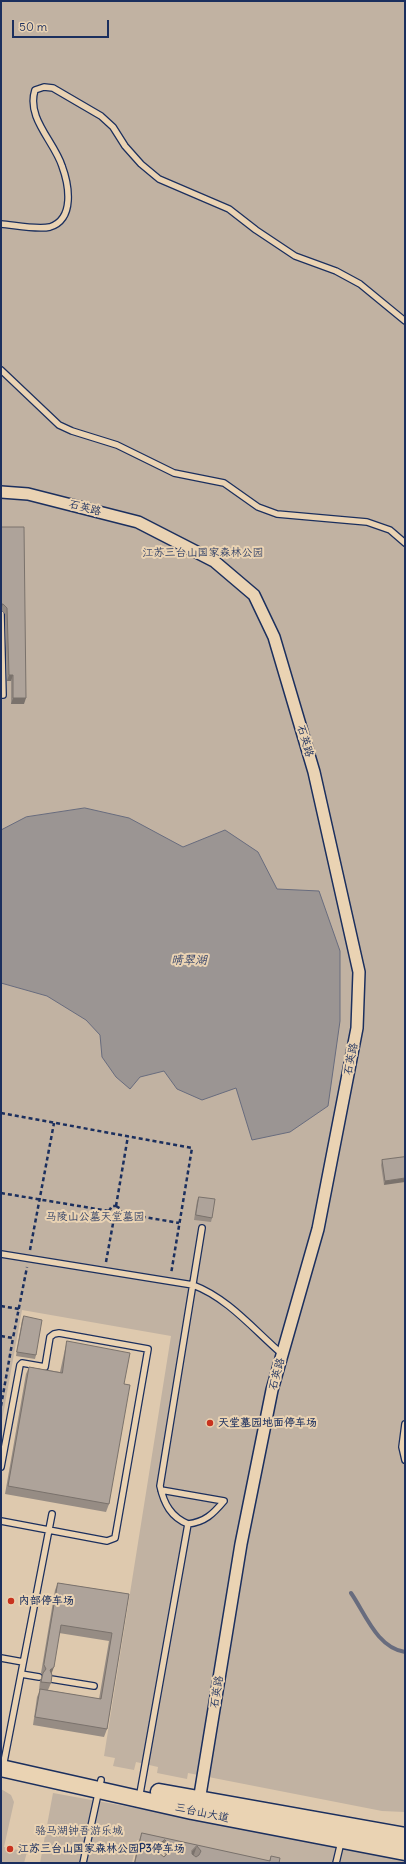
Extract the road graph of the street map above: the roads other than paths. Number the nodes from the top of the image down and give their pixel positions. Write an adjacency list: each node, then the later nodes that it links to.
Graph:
1 (1, 224): 2 (lane)
2 (405, 321)
3 (1, 370): 5 (lane)
4 (1, 492): 11 (street, 石英路)
5 (405, 543)
6 (1, 614): 7 (lane)
7 (1, 695)
8 (202, 1228): 10 (lane)
9 (1, 1254): 10 (lane)
10 (193, 1285): 11 (lane); 15 (lane)
11 (282, 1354): 29 (street, 石英路)
12 (405, 1424): 13 (lane)
13 (405, 1460)
14 (1, 1467): 19 (lane)
15 (161, 1490): 18 (lane); 18 (lane)
16 (52, 1514): 19 (lane)
17 (1, 1521): 19 (lane)
18 (188, 1524): 28 (lane)
19 (49, 1530): 21 (lane)
20 (1, 1658): 21 (lane)
21 (23, 1662): 22 (lane)
22 (21, 1674): 23 (lane); 26 (lane)
23 (40, 1677)
24 (51, 1679): 25 (lane)
25 (94, 1686)
26 (2, 1764): 27 (main road, 三台山大道)
27 (100, 1785): 28 (main road, 三台山大道); 33 (lane)
28 (140, 1794): 29 (main road, 三台山大道); 30 (main road, 三台山大道)
29 (199, 1801): 30 (main road, 三台山大道)
30 (343, 1833): 31 (main road, 三台山大道); 32 (main road, 三台山大道); 34 (lane)
31 (405, 1836)
32 (405, 1852)
33 (83, 1863)
34 (336, 1863)

